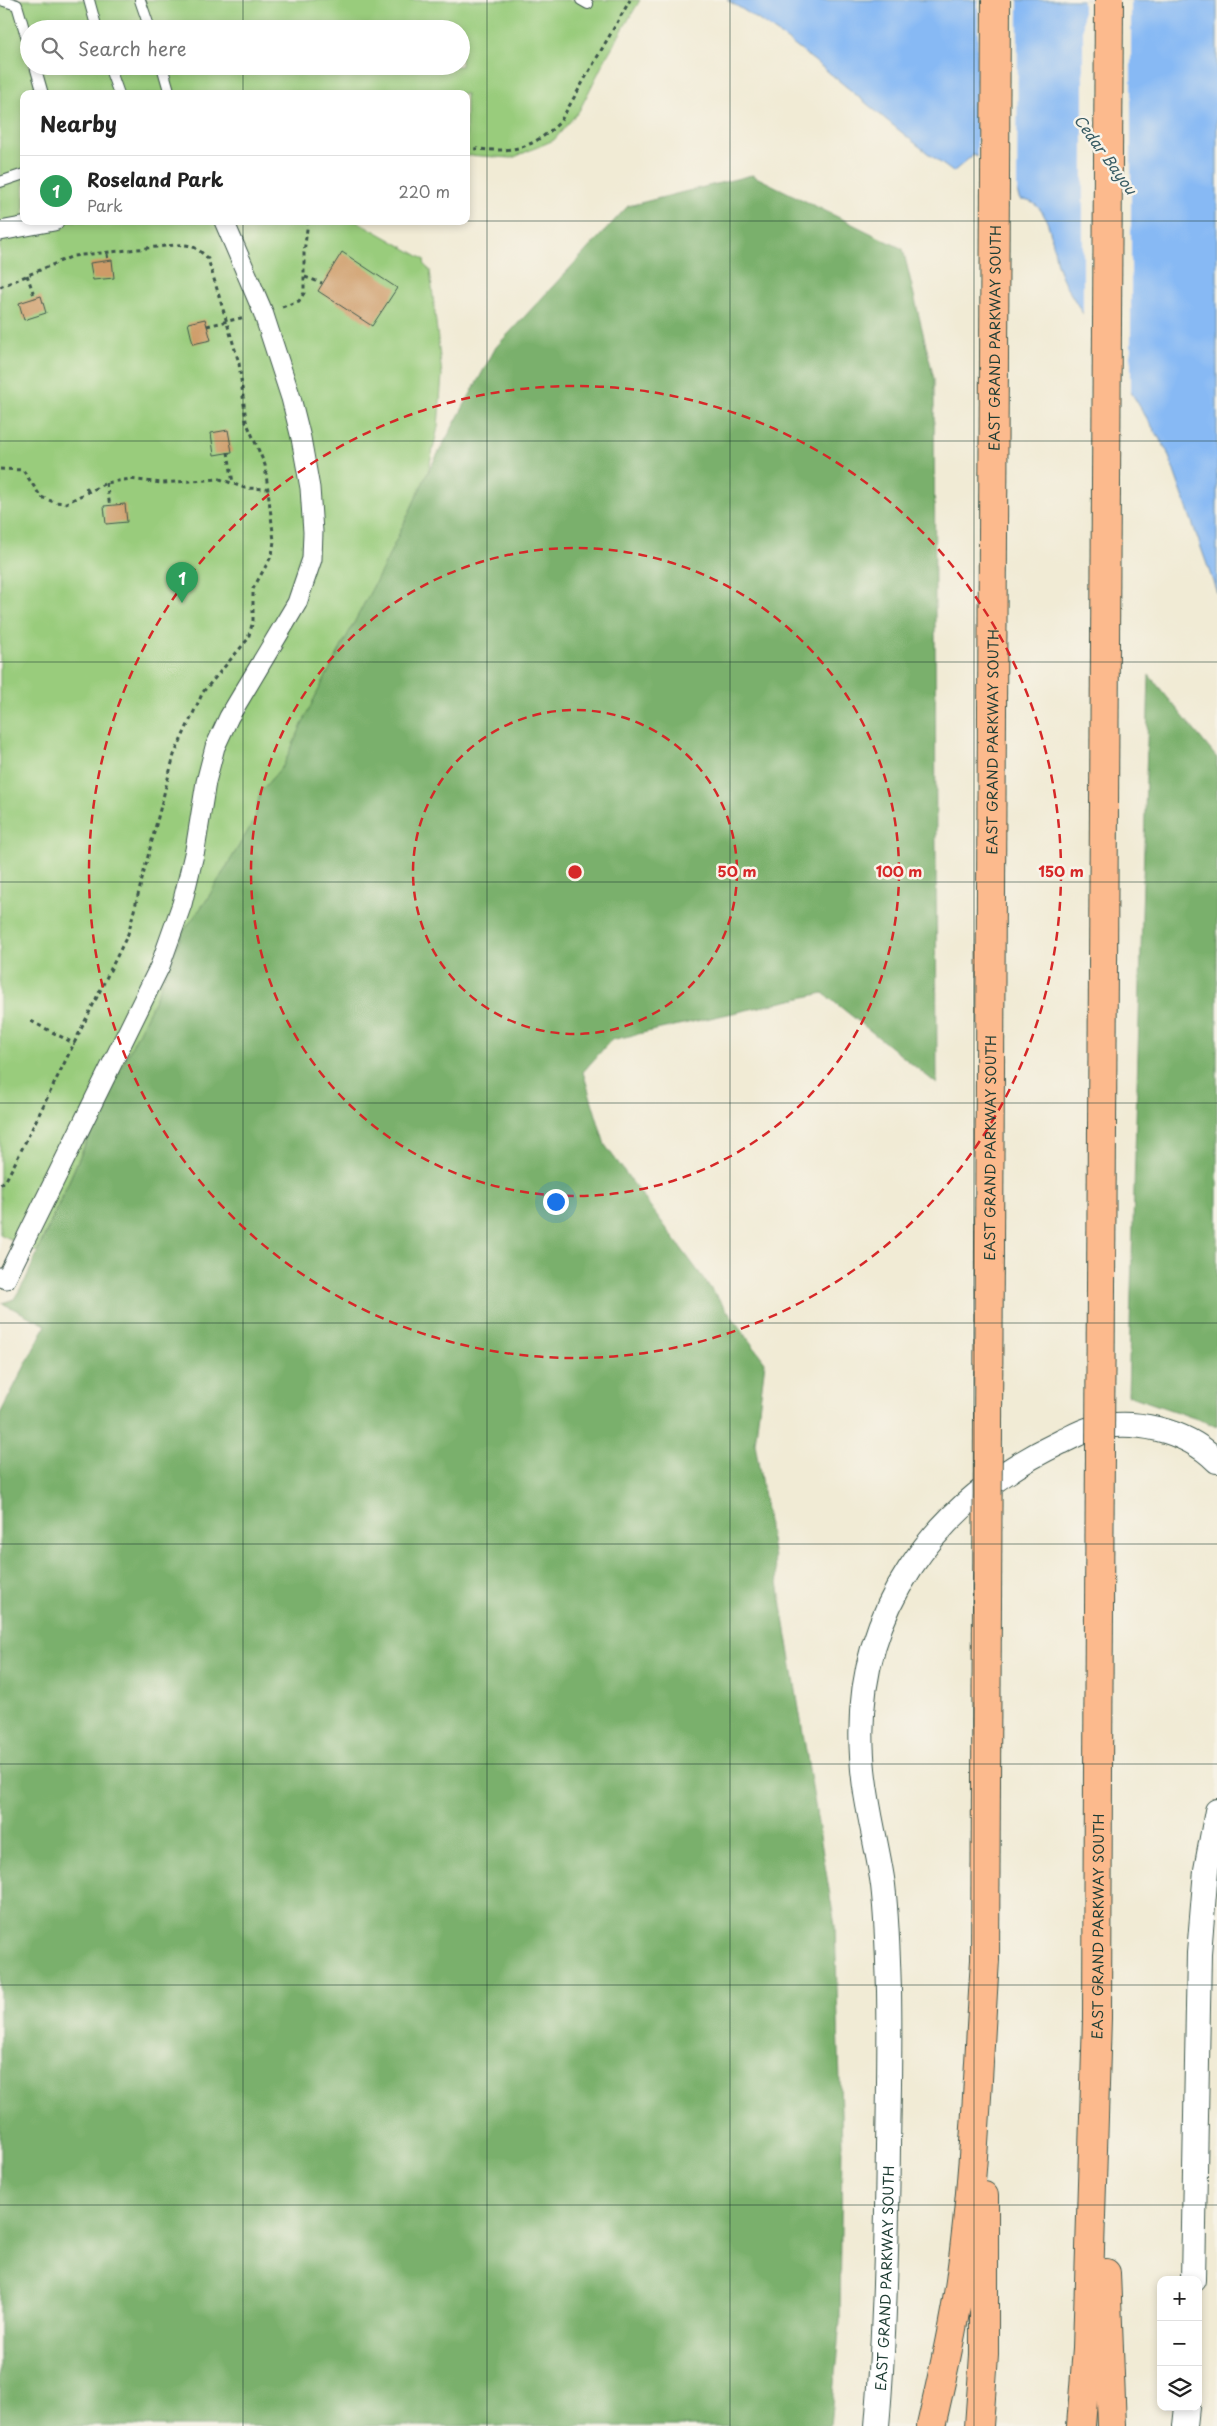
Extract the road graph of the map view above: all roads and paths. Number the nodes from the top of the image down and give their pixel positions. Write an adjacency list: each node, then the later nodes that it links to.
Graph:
1 (0, 0): 7 (lane)
2 (89, 0): 9 (lane)
3 (140, 0): 10 (lane)
4 (630, 0): 17 (path)
5 (996, 0): 44 (highway, EAST GRAND PARKWAY SOUTH, bridge)
6 (1109, 0): 45 (highway, EAST GRAND PARKWAY SOUTH, bridge)
7 (16, 2): 8 (lane)
8 (21, 20)
9 (95, 20)
10 (147, 20)
11 (38, 75): 14 (lane)
12 (112, 75): 15 (lane)
13 (165, 75): 16 (lane)
14 (42, 90)
15 (118, 90)
16 (169, 90)
17 (470, 148)
18 (20, 175): 19 (lane)
19 (0, 182)
20 (32, 225): 22 (street)
21 (226, 225): 41 (street)
22 (0, 231)
23 (107, 254): 24 (path); 25 (path); 35 (path)
24 (108, 261)
25 (27, 275): 28 (path); 29 (path)
26 (305, 277): 27 (path)
27 (322, 283)
28 (0, 286)
29 (35, 298)
30 (228, 452): 33 (path)
31 (0, 469): 36 (path)
32 (106, 483): 33 (path); 36 (path); 37 (path)
33 (233, 484): 35 (path)
34 (86, 487): 36 (path)
35 (268, 489): 39 (path)
36 (89, 492)
37 (110, 506)
38 (31, 1021): 39 (path)
39 (75, 1044): 40 (path)
40 (0, 1186)
41 (3, 1278)
42 (1217, 1461): 48 (street, EAST GRAND PARKWAY SOUTH)
43 (1217, 1811): 46 (street)
44 (985, 1960): 49 (highway); 50 (highway, EAST GRAND PARKWAY SOUTH)
45 (1097, 2018): 51 (highway, EAST GRAND PARKWAY SOUTH); 52 (highway)
46 (1193, 2276)
47 (1187, 2411): 53 (street)
48 (878, 2426)
49 (931, 2426)
50 (979, 2426)
51 (1082, 2426)
52 (1112, 2426)
53 (1185, 2426)

